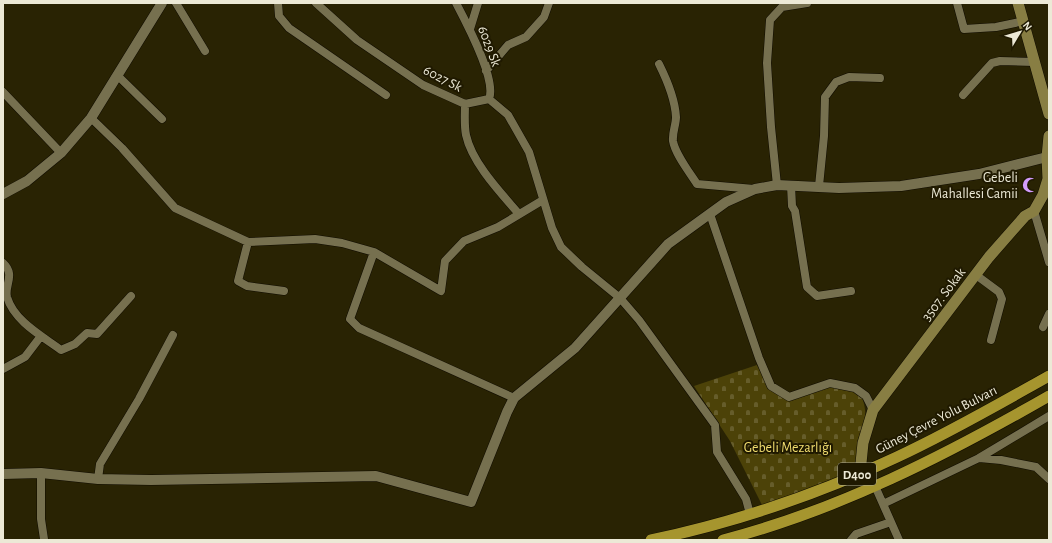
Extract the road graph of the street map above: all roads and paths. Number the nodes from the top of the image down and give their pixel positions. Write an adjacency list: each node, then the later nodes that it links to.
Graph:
1 (176, 3): 13 (street)
2 (278, 3): 20 (street)
3 (316, 3): 23 (street, 6027 Sk)
4 (456, 3): 12 (street, 6029 Sk)
5 (478, 3): 12 (street)
6 (549, 3): 16 (street)
7 (807, 3): 30 (street)
8 (958, 3): 11 (street)
9 (1018, 3): 11 (main road)
10 (157, 4): 17 (street)
11 (1024, 21): 14 (main road)
12 (470, 29): 16 (street, 6029 Sk)
13 (204, 51)
14 (1034, 62): 21 (street); 24 (main road)
15 (659, 64): 33 (street)
16 (486, 71): 22 (street, 6029 Sk)
17 (117, 75): 25 (street); 26 (street)
18 (880, 78): 32 (street)
19 (3, 92): 28 (street)
20 (386, 95)
21 (963, 95)
22 (489, 99): 23 (street, 6027 Sk); 35 (street)
23 (465, 104): 37 (street)
24 (1049, 110)
25 (91, 118): 28 (street); 39 (street)
26 (162, 119)
27 (1049, 136): 29 (main road, 3507. Sokak)
28 (61, 153): 34 (street)
29 (1046, 157): 32 (street); 36 (main road, 3507. Sokak)
30 (778, 185): 31 (street); 33 (street)
31 (791, 185): 32 (street); 44 (street)
32 (819, 186)
33 (755, 189): 38 (street)
34 (3, 194)
35 (543, 200): 37 (street); 47 (street)
36 (1034, 211): 41 (street); 43 (main road, 3507. Sokak)
37 (519, 214): 40 (street)
38 (710, 214): 47 (street); 57 (street)
39 (248, 242): 40 (street); 45 (street)
40 (374, 252): 56 (street)
41 (1049, 262)
42 (3, 263): 51 (street)
43 (976, 275): 52 (street); 57 (main road, 3507. Sokak)
44 (851, 290)
45 (284, 291)
46 (131, 296): 51 (street)
47 (620, 298): 56 (street); 67 (street)
48 (1049, 314): 49 (street)
49 (1043, 327)
50 (173, 335): 63 (street)
51 (41, 336): 53 (street)
52 (991, 340)
53 (3, 369)
54 (1049, 376): 61 (highway, Güney Çevre Yolu Bulvarı / D400)
55 (1049, 396): 65 (highway, D400)
56 (514, 398): 63 (street)
57 (873, 410): 61 (main road, 3507. Sokak)
58 (1049, 416): 59 (street)
59 (979, 458): 64 (street); 66 (street)
60 (41, 473): 62 (street); 63 (street); 69 (street)
61 (860, 473): 67 (highway, Güney Çevre Yolu Bulvarı / D400)
62 (3, 474)
63 (98, 479)
64 (1049, 479)
65 (875, 486): 66 (street); 71 (highway, D400)
66 (883, 504): 68 (street)
67 (750, 514): 70 (highway, Güney Çevre Yolu Bulvarı / D400)
68 (891, 522): 72 (street); 73 (street)
69 (44, 539)
70 (651, 540)
71 (723, 540)
72 (851, 540)
73 (899, 540)

